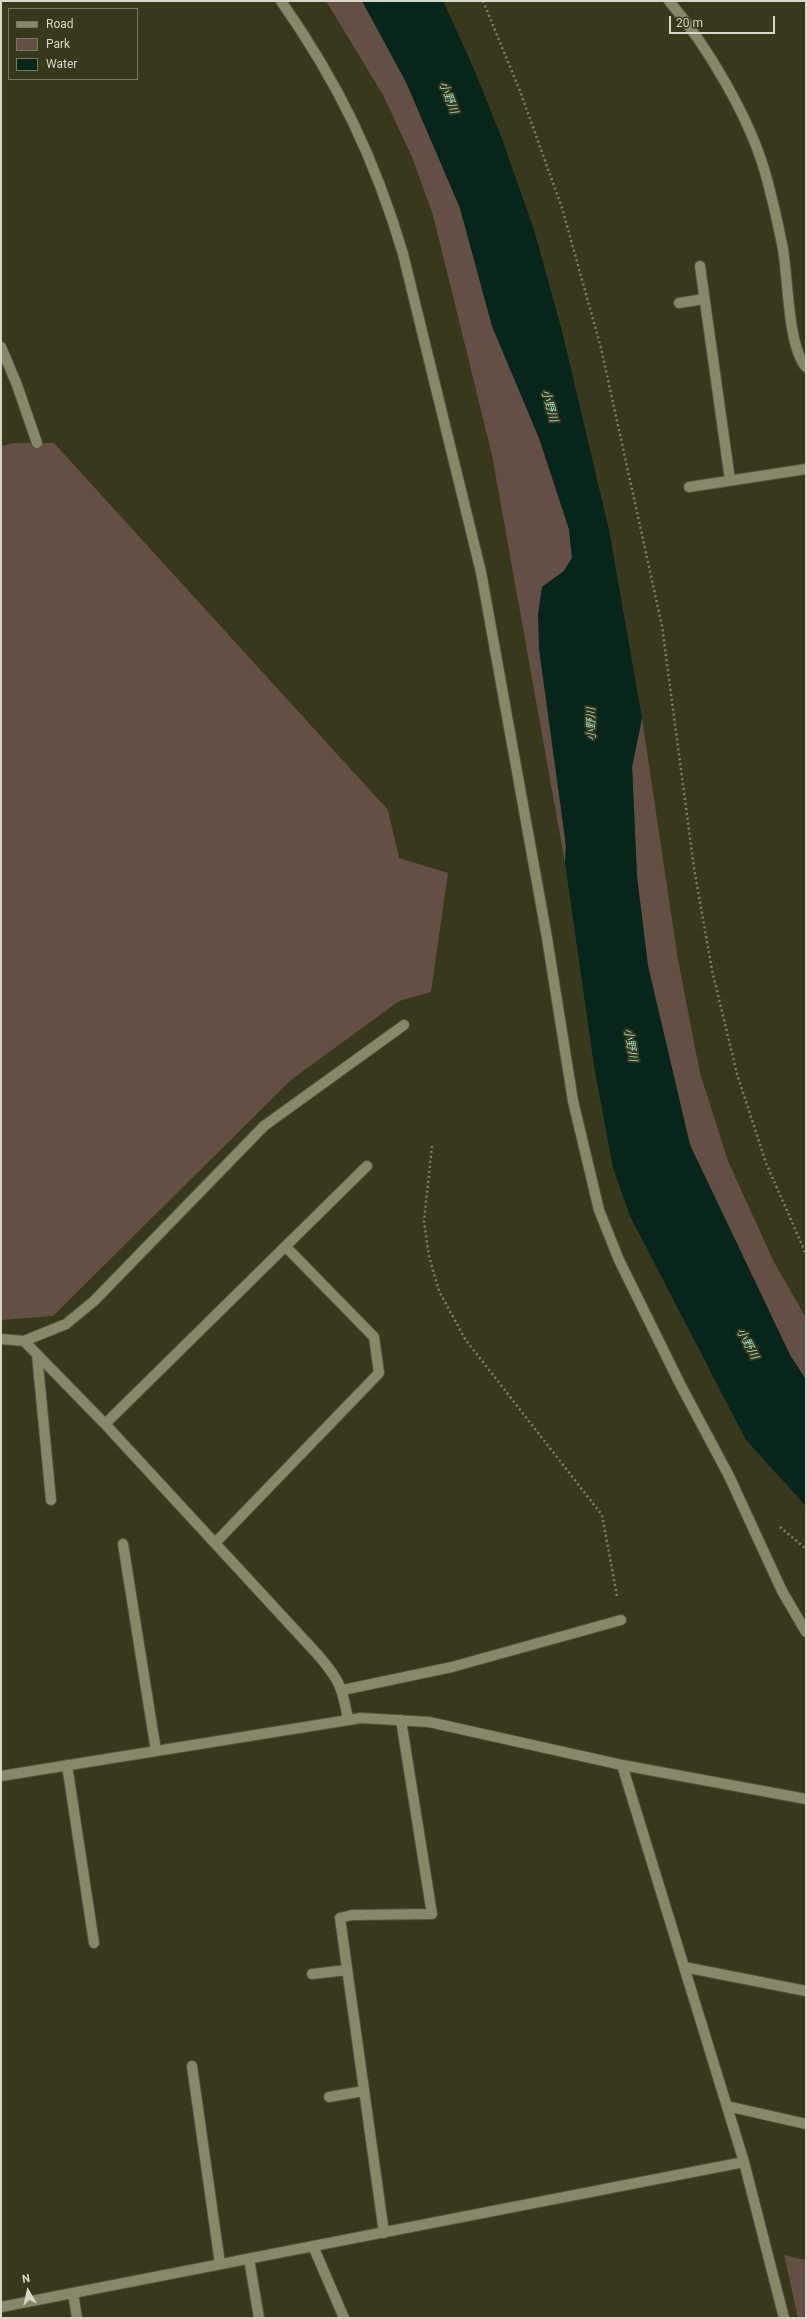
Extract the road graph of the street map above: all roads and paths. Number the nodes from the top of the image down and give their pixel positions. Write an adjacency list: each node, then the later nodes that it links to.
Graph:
1 (281, 1): 26 (street)
2 (483, 1): 17 (path)
3 (670, 1): 8 (street)
4 (700, 266): 5 (street)
5 (704, 299): 6 (street); 11 (street)
6 (679, 303)
7 (1, 347): 9 (street)
8 (806, 367)
9 (37, 442)
10 (806, 469): 11 (street)
11 (730, 480): 12 (street)
12 (689, 487)
13 (404, 1024): 19 (street)
14 (432, 1146): 25 (path)
15 (367, 1166): 16 (street)
16 (286, 1247): 21 (street); 23 (street)
17 (806, 1254)
18 (1, 1339): 19 (street)
19 (24, 1341): 20 (street)
20 (37, 1356): 21 (street); 22 (street)
21 (105, 1424): 23 (street)
22 (51, 1500)
23 (215, 1543): 27 (street)
24 (123, 1544): 30 (street)
25 (621, 1620): 27 (street)
26 (806, 1632)
27 (343, 1690): 28 (street)
28 (348, 1719): 29 (street); 30 (street)
29 (401, 1720): 32 (street); 37 (street)
30 (156, 1751): 31 (street)
31 (67, 1765): 33 (street); 35 (street)
32 (622, 1765): 34 (street); 36 (street)
33 (1, 1776)
34 (806, 1799)
35 (94, 1943)
36 (684, 1967): 39 (street); 43 (street)
37 (347, 1970): 38 (street); 41 (street)
38 (312, 1974)
39 (806, 1991)
40 (192, 2066): 49 (street)
41 (364, 2091): 42 (street); 46 (street)
42 (329, 2097)
43 (727, 2106): 44 (street); 45 (street)
44 (806, 2124)
45 (744, 2162): 46 (street); 55 (street)
46 (384, 2233): 47 (street)
47 (313, 2246): 48 (street); 54 (street)
48 (249, 2259): 49 (street); 53 (street)
49 (220, 2264): 50 (street)
50 (73, 2293): 51 (street); 52 (street)
51 (1, 2307)
52 (77, 2318)
53 (259, 2318)
54 (344, 2318)
55 (784, 2318)

